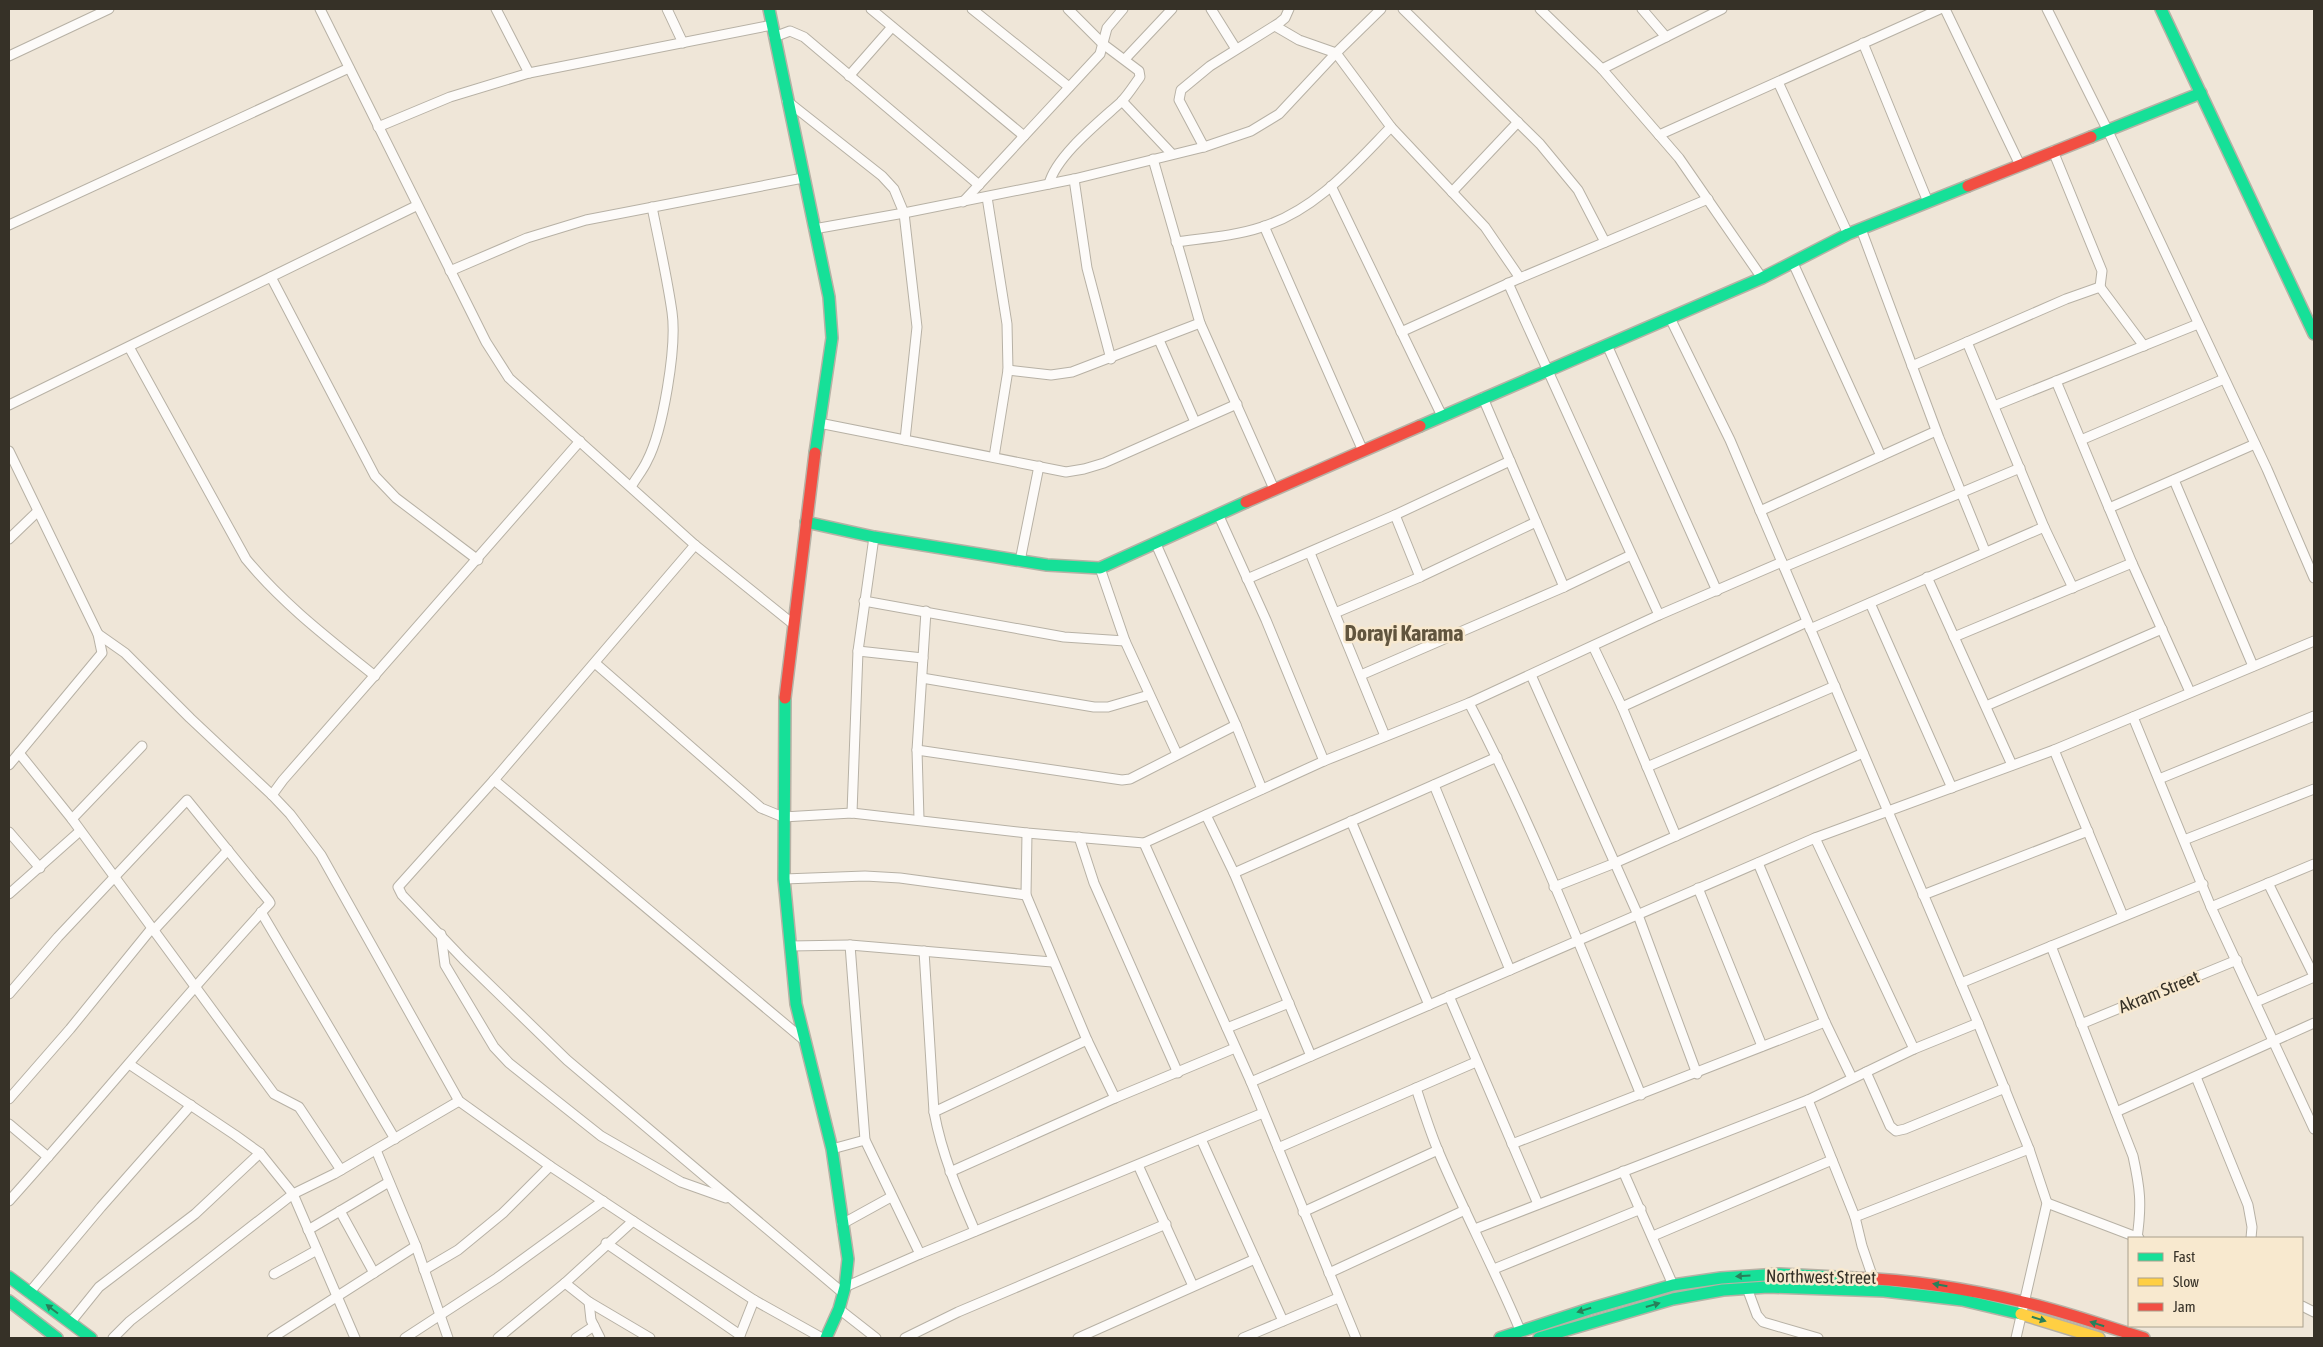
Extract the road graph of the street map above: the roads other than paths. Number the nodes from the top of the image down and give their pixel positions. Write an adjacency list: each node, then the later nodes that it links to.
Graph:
1 (109, 9): 32 (street)
2 (320, 9): 34 (street)
3 (496, 9): 36 (street)
4 (667, 9): 27 (street)
5 (769, 9): 22 (street)
6 (871, 9): 24 (street)
7 (972, 9): 39 (street)
8 (1068, 9): 28 (street)
9 (1123, 9): 28 (street)
10 (1172, 9): 33 (street)
11 (1211, 9): 30 (street)
12 (1289, 9): 23 (street)
13 (1381, 9): 31 (street)
14 (1403, 9): 43 (street)
15 (1540, 9): 35 (street)
16 (1642, 9): 25 (street)
17 (1722, 9): 25 (street)
18 (1940, 9): 29 (street)
19 (1945, 9): 53 (street)
20 (2047, 9): 46 (street)
21 (2161, 9): 40 (street)
22 (772, 25): 26 (street); 27 (street)
23 (1275, 26): 30 (street); 31 (street)
24 (892, 27): 37 (street); 48 (street)
25 (1666, 37): 35 (street)
26 (774, 38): 37 (street); 41 (street)
27 (683, 43): 36 (street)
28 (1103, 44): 33 (street); 39 (street)
29 (1863, 44): 38 (street); 63 (street)
30 (1236, 49): 49 (street)
31 (1336, 53): 45 (street); 49 (street)
32 (9, 56)
33 (1125, 59): 42 (street)
34 (349, 68): 44 (street); 67 (street)
35 (1602, 69): 47 (street)
36 (529, 73): 44 (street)
37 (849, 76): 57 (street)
38 (1778, 82): 47 (street); 71 (street)
39 (1068, 87): 48 (street)
40 (2202, 94): 46 (street); 85 (street)
41 (787, 101): 54 (street); 66 (street)
42 (1122, 101): 51 (street); 56 (street)
43 (1518, 122): 59 (street); 73 (street)
44 (378, 127): 64 (street)
45 (1391, 127): 58 (street); 59 (street)
46 (2107, 129): 50 (street); 83 (street)
47 (1659, 135): 61 (street)
48 (1024, 136): 57 (street)
49 (1204, 147): 51 (street)
50 (2053, 151): 53 (street); 80 (street)
51 (1172, 154): 52 (street)
52 (1153, 159): 55 (street); 72 (street)
53 (2020, 164): 63 (street)
54 (802, 178): 65 (street); 69 (street)
55 (1074, 179): 56 (street); 91 (street)
56 (1049, 184): 60 (street)
57 (979, 185): 62 (street)
58 (1331, 186): 68 (street); 84 (street)
59 (1452, 192): 77 (street)
60 (987, 197): 62 (street); 93 (street)
61 (1708, 199): 73 (street); 78 (street)
62 (963, 202): 66 (street)
63 (1928, 202): 70 (street)
64 (416, 206): 75 (street); 76 (street)
65 (652, 207): 75 (street); 117 (street)
66 (904, 213): 69 (street); 105 (street)
67 (9, 225)
68 (1264, 226): 72 (street); 109 (street)
69 (814, 228): 103 (street)
70 (1861, 229): 71 (street); 92 (street)
71 (1848, 234): 74 (street)
72 (1176, 242): 82 (street)
73 (1605, 242): 77 (street)
74 (1793, 263): 78 (street); 111 (street)
75 (450, 270): 107 (street)
76 (271, 278): 90 (street); 135 (street)
77 (1520, 278): 79 (street)
78 (1762, 278): 81 (street)
79 (1508, 283): 84 (street); 94 (street)
80 (2100, 287): 87 (street); 89 (street)
81 (1670, 318): 88 (street); 121 (street)
82 (1200, 323): 86 (street); 98 (street)
83 (2198, 324): 89 (street); 95 (street)
84 (1401, 332): 101 (street)
85 (2314, 334)
86 (1159, 340): 91 (street); 102 (street)
87 (1967, 342): 92 (street); 100 (street)
88 (1607, 345): 94 (street); 146 (street)
89 (2144, 346): 96 (street)
90 (129, 347): 99 (street); 166 (street)
91 (1111, 358): 93 (street)
92 (1912, 366): 104 (street)
93 (1008, 370): 112 (street)
94 (1548, 370): 97 (street); 134 (street)
95 (2224, 378): 106 (street); 108 (street)
96 (2056, 381): 100 (street); 106 (street)
97 (1483, 398): 101 (street); 113 (street)
98 (1237, 404): 102 (street); 118 (street)
99 (9, 405)
100 (1994, 406): 115 (street)
101 (1442, 416): 109 (street)
102 (1195, 422): 114 (street)
103 (819, 423): 105 (street); 125 (street)
104 (1936, 431): 111 (street); 119 (street)
105 (905, 440): 112 (street)
106 (2081, 440): 120 (street)
107 (580, 441): 117 (street); 135 (street)
108 (2255, 444): 116 (street); 142 (street)
109 (1363, 451): 118 (street)
110 (9, 452): 122 (street)
111 (1881, 456): 121 (street)
112 (994, 457): 114 (street)
113 (1510, 461): 124 (street); 126 (street)
114 (1039, 466): 136 (street)
115 (2020, 468): 119 (street); 127 (street)
116 (2174, 480): 120 (street); 163 (street)
117 (631, 486): 131 (street)
118 (1274, 489): 123 (street)
119 (1961, 492): 132 (street); 138 (street)
120 (2109, 508): 137 (street)
121 (1760, 511): 138 (street)
122 (37, 512): 129 (street); 155 (street)
123 (1218, 514): 130 (street); 143 (street)
124 (1395, 515): 133 (street); 140 (street)
125 (806, 522): 128 (street); 152 (street)
126 (1536, 522): 140 (street); 144 (street)
127 (2044, 527): 132 (street); 145 (street)
128 (874, 537): 136 (street); 147 (street)
129 (9, 539)
130 (1156, 544): 139 (street); 176 (street)
131 (695, 545): 152 (street); 162 (street)
132 (1985, 551): 141 (street)
133 (1310, 553): 143 (street); 150 (street)
134 (1631, 555): 144 (street); 151 (street)
135 (478, 560): 166 (street)
136 (1020, 561): 139 (street)
137 (2132, 563): 145 (street); 154 (street)
138 (1783, 564): 146 (street); 153 (street)
139 (1100, 568): 157 (street)
140 (1420, 576): 150 (street)
141 (1927, 577): 148 (street); 156 (street)
142 (2314, 578)
143 (1247, 580): 185 (street)
144 (1564, 587): 164 (street)
145 (2073, 588): 156 (street)
146 (1717, 590): 151 (street)
147 (864, 601): 149 (street); 160 (street)
148 (1870, 602): 153 (street); 192 (street)
149 (926, 611): 157 (street); 161 (street)
150 (1334, 614): 164 (street)
151 (1659, 615): 159 (street)
152 (794, 624): 199 (street)
153 (1809, 626): 168 (street); 173 (street)
154 (2162, 629): 169 (street); 172 (street)
155 (98, 634): 181 (street); 195 (street)
156 (1954, 637): 172 (street)
157 (1125, 641): 170 (street)
158 (2314, 641): 163 (street)
159 (1593, 646): 165 (street); 173 (street)
160 (858, 651): 161 (street); 197 (street)
161 (923, 658): 167 (street)
162 (595, 663): 190 (street); 199 (street)
163 (2253, 666): 169 (street)
164 (1361, 675): 177 (street)
165 (1530, 675): 171 (street); 213 (street)
166 (375, 676): 195 (street)
167 (922, 678): 170 (street); 179 (street)
168 (1834, 686): 182 (street); 188 (street)
169 (2190, 692): 175 (street)
170 (1149, 695): 183 (street)
171 (1470, 703): 177 (street); 184 (street)
172 (1986, 706): 187 (street)
173 (1622, 707): 188 (street)
174 (2314, 716): 189 (street)
175 (2133, 717): 180 (street); 189 (street)
176 (1236, 724): 183 (street); 193 (street)
177 (1385, 736): 185 (street)
178 (142, 746): 200 (street)
179 (917, 750): 183 (street); 201 (street)
180 (2054, 750): 187 (street); 204 (street)
181 (20, 753): 186 (street); 200 (street)
182 (1863, 753): 196 (street); 207 (street)
183 (1177, 754)
184 (1497, 756): 191 (street); 222 (street)
185 (1324, 761): 193 (street)
186 (9, 765)
187 (2012, 765): 192 (street)
188 (1647, 767): 207 (street)
189 (2159, 779): 210 (street)
190 (494, 780): 232 (street); 254 (street)
191 (1434, 785): 202 (street); 240 (street)
192 (1952, 788): 196 (street)
193 (1262, 789): 198 (street)
194 (2314, 789): 210 (street)
195 (272, 795): 275 (street)
196 (1888, 812): 209 (street); 225 (street)
197 (852, 813): 199 (street); 201 (street)
198 (1206, 815): 211 (street); 217 (street)
199 (783, 817): 219 (street)
200 (72, 819): 203 (street)
201 (919, 820): 206 (street)
202 (1351, 821): 217 (street); 248 (street)
203 (80, 831): 216 (street); 218 (street)
204 (2088, 831): 225 (street); 230 (street)
205 (9, 832): 216 (street)
206 (1027, 833): 208 (street); 226 (street)
207 (1676, 836): 213 (street)
208 (1079, 837): 211 (street); 264 (street)
209 (1815, 838): 214 (street); 259 (street)
210 (2184, 840): 221 (street)
211 (1144, 843): 253 (street)
212 (228, 850): 218 (street); 228 (street); 231 (street)
213 (1616, 863): 222 (street); 229 (street)
214 (1758, 863): 223 (street); 249 (street)
215 (2314, 864): 220 (street)
216 (40, 868): 224 (street)
217 (1234, 873): 247 (street)
218 (114, 877): 231 (street); 244 (street)
219 (784, 879): 226 (street); 235 (street)
220 (2268, 883): 227 (street); 241 (street)
221 (2203, 884): 227 (street); 230 (street)
222 (1554, 887): 233 (street)
223 (1698, 888): 229 (street); 257 (street)
224 (9, 894)
225 (1923, 894): 242 (street)
226 (1026, 895): 239 (street)
227 (2211, 907): 238 (street)
228 (261, 912): 243 (street); 282 (street)
229 (1638, 915): 233 (street); 265 (street)
230 (2123, 916): 236 (street)
231 (153, 929): 243 (street); 273 (street)
232 (441, 934): 302 (street); 302 (street)
233 (1578, 940): 240 (street); 271 (street)
234 (850, 945): 235 (street); 237 (street); 284 (street)
235 (790, 946): 254 (street)
236 (2051, 946): 242 (street); 252 (street)
237 (924, 951): 239 (street); 277 (street)
238 (2236, 960): 246 (street); 252 (street, Akram Street)
239 (1052, 962): 255 (street)
240 (1510, 970): 245 (street)
241 (2314, 976): 246 (street)
242 (1961, 983): 250 (street)
243 (195, 985): 262 (street); 296 (street)
244 (9, 994)
245 (1449, 996): 248 (street); 261 (street)
246 (2256, 1002): 256 (street)
247 (1289, 1003): 253 (street); 260 (street)
248 (1429, 1005): 260 (street)
249 (1825, 1022): 257 (street); 267 (street)
250 (1978, 1023): 259 (street); 270 (street)
251 (2314, 1023): 256 (street)
252 (2081, 1024): 278 (street)
253 (1227, 1028): 258 (street)
254 (804, 1040): 287 (street)
255 (1087, 1040): 272 (street); 277 (street)
256 (2273, 1043): 266 (street); 280 (street)
257 (1762, 1046): 265 (street)
258 (1235, 1048): 264 (street); 268 (street)
259 (1914, 1049): 263 (street)
260 (1311, 1056): 268 (street)
261 (1476, 1062): 269 (street); 285 (street)
262 (129, 1064): 276 (street); 292 (street)
263 (1866, 1072): 267 (street); 270 (street)
264 (1178, 1074): 272 (street)
265 (1697, 1074): 271 (street)
266 (2196, 1077): 278 (street); 321 (street)
267 (1852, 1078): 274 (street)
268 (1250, 1082): 279 (street)
269 (1416, 1088): 286 (street); 290 (street)
270 (2005, 1088): 288 (street)
271 (1641, 1095): 285 (street)
272 (1116, 1098): 298 (street)
273 (9, 1099)
274 (1808, 1100): 293 (street); 297 (street)
275 (459, 1101): 282 (street); 295 (street)
276 (191, 1105): 291 (street); 339 (street)
277 (934, 1112): 298 (street)
278 (2116, 1112): 320 (street)
279 (1264, 1113): 283 (street); 286 (street)
280 (2313, 1123)
281 (9, 1124): 292 (street)
282 (395, 1139): 289 (street)
283 (1201, 1139): 294 (street); 326 (street)
284 (865, 1140): 287 (street); 301 (street)
285 (1512, 1144): 306 (street)
286 (1278, 1148): 310 (street)
287 (832, 1149): 313 (street)
288 (2029, 1149): 305 (street); 311 (street)
289 (376, 1150): 296 (street); 299 (street)
290 (1438, 1150): 308 (street); 310 (street)
291 (260, 1154): 300 (street); 349 (street)
292 (48, 1158): 303 (street)
293 (1832, 1160): 311 (street); 318 (street)
294 (1138, 1165): 314 (street); 317 (street)
295 (550, 1166): 304 (street); 327 (street)
296 (341, 1170): 300 (street)
297 (1623, 1171): 306 (street); 307 (street)
298 (950, 1172): 317 (street)
299 (389, 1182): 309 (street); 323 (street)
300 (293, 1194): 316 (street); 356 (street)
301 (891, 1197): 313 (street); 325 (street)
302 (731, 1199): 338 (street)
303 (9, 1201)
304 (603, 1201): 312 (street); 347 (street)
305 (2047, 1203): 319 (street); 345 (street)
306 (1538, 1204): 315 (street)
307 (1641, 1209): 318 (street); 328 (street)
308 (1464, 1210): 315 (street); 330 (street)
309 (340, 1211): 316 (street); 329 (street)
310 (1303, 1212): 330 (street)
311 (1855, 1217): 333 (street)
312 (633, 1221): 322 (street); 342 (street)
313 (842, 1224): 338 (street)
314 (1166, 1224): 336 (street); 367 (street)
315 (1475, 1229): 328 (street)
316 (308, 1230): 324 (street)
317 (975, 1231): 325 (street)
318 (1653, 1236): 335 (street)
319 (2135, 1237)
320 (2138, 1237)
321 (2251, 1237)
322 (606, 1243): 334 (street); 352 (street)
323 (416, 1246): 327 (street); 329 (street)
324 (317, 1250): 331 (street); 340 (street)
325 (920, 1254): 338 (street)
326 (1255, 1259): 336 (street); 348 (street)
327 (424, 1270): 347 (street)
328 (1494, 1270): 351 (street)
329 (374, 1272): 340 (street)
330 (1329, 1273): 341 (street)
331 (274, 1274)
332 (9, 1277): 339 (street)
333 (1873, 1278): 335 (street, Northwest Street, one-way to 335); 345 (street, Northwest Street, one-way to 333)
334 (565, 1283): 344 (street); 361 (street)
335 (1673, 1285): 351 (street, Northwest Street, one-way to 351)
336 (1193, 1286): 368 (street)
337 (1747, 1288): 345 (street, Northwest Street); 353 (street, Northwest Street, one-way to 337); 373 (street)
338 (844, 1290): 346 (street)
339 (29, 1292): 349 (street, one-way to 339)
340 (337, 1295): 357 (street); 358 (street)
341 (1338, 1298): 348 (street); 370 (street)
342 (754, 1300): 352 (street); 365 (street)
343 (9, 1301): 354 (street)
344 (590, 1302): 350 (street); 364 (street)
345 (2023, 1308): 374 (street); 375 (street, Northwest Street, one-way to 375); 376 (street, Northwest Street, one-way to 345)
346 (839, 1309): 365 (street); 366 (street)
347 (439, 1315): 359 (street); 360 (street)
348 (1283, 1322): 369 (street)
349 (70, 1323): 355 (street)
350 (594, 1326): 362 (street); 363 (street)
351 (1520, 1330): 371 (street, Northwest Street)
352 (740, 1336)
353 (1553, 1336): 372 (street, Northwest Street)
354 (57, 1338)
355 (91, 1338)
356 (112, 1338)
357 (272, 1338)
358 (355, 1338)
359 (405, 1338)
360 (448, 1338)
361 (498, 1338)
362 (576, 1338)
363 (600, 1338)
364 (650, 1338)
365 (824, 1338)
366 (876, 1338)
367 (905, 1338)
368 (1078, 1338)
369 (1243, 1338)
370 (1356, 1338)
371 (1500, 1338)
372 (1539, 1338)
373 (1818, 1338)
374 (2016, 1338)
375 (2099, 1338)
376 (2144, 1338)

